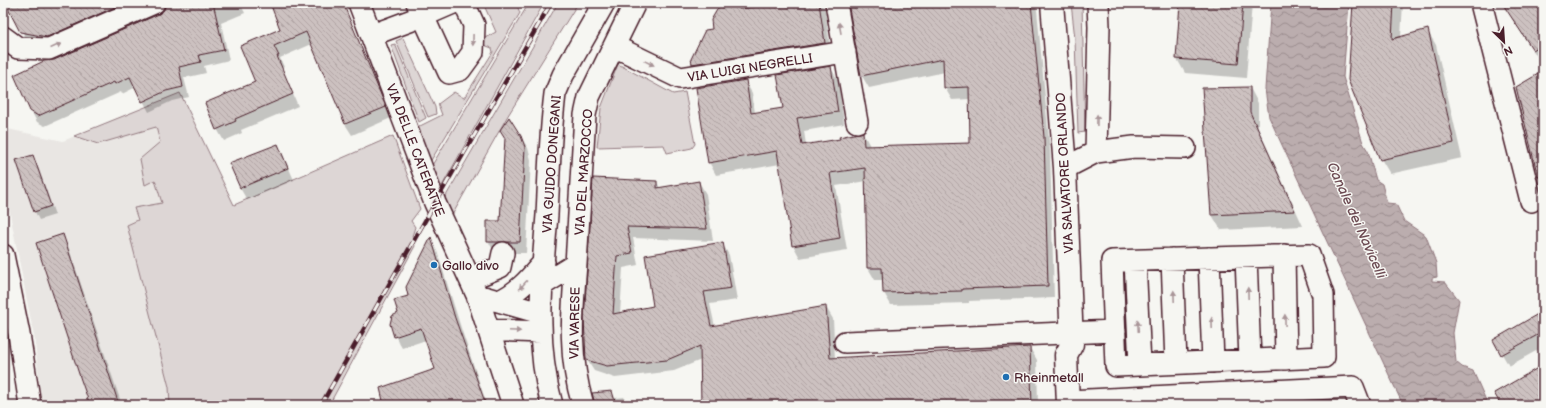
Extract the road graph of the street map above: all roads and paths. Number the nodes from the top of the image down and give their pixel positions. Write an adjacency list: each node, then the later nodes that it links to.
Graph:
1 (154, 3): 13 (street, one-way to 1)
2 (359, 3): 12 (street, VIA DELLE CATERATTE)
3 (453, 3): 11 (street)
4 (464, 3): 11 (street, one-way to 11)
5 (604, 3): 28 (street, VIA GUIDO DONEGANI)
6 (635, 3): 14 (street, VIA DEL MARZOCCO)
7 (836, 3): 15 (street, one-way to 7)
8 (1052, 3): 19 (main road, VIA SALVATORE ORLANDO)
9 (1098, 3): 18 (street, one-way to 9)
10 (1481, 3): 20 (street)
11 (420, 10): 12 (street)
12 (372, 35): 31 (street, VIA DELLE CATERATTE)
13 (11, 43)
14 (614, 46): 15 (street, VIA LUIGI NEGRELLI, one-way to 15); 29 (street, VIA DEL MARZOCCO)
15 (845, 52): 16 (street)
16 (857, 122)
17 (1185, 148): 18 (street)
18 (1096, 152): 19 (street)
19 (1065, 168): 36 (main road, VIA SALVATORE ORLANDO)
20 (1531, 201)
21 (503, 253): 31 (street)
22 (3, 255): 44 (street)
23 (1284, 256): 24 (street); 38 (street, one-way to 23); 38 (street)
24 (1246, 257): 25 (street); 39 (street, one-way to 24)
25 (1209, 258): 26 (street); 40 (street, one-way to 25)
26 (1172, 259): 27 (street); 41 (street, one-way to 26)
27 (1135, 261): 35 (street); 42 (street, one-way to 27)
28 (544, 262): 30 (street, VIA GUIDO DONEGANI); 32 (street, one-way to 32)
29 (576, 264): 30 (street); 47 (street, VIA VARESE)
30 (542, 285): 33 (street, VIA GUIDO DONEGANI)
31 (474, 287): 32 (street); 34 (street, VIA DELLE CATERATTE)
32 (499, 301): 33 (street)
33 (540, 322): 34 (street, one-way to 33); 46 (street, VIA GUIDO DONEGANI)
34 (489, 330): 45 (street, VIA DELLE CATERATTE)
35 (1115, 331): 36 (street); 42 (street)
36 (1072, 338): 37 (street); 43 (main road, VIA SALVATORE ORLANDO)
37 (845, 342)
38 (1286, 359): 39 (street)
39 (1250, 360): 40 (street)
40 (1213, 362): 41 (street)
41 (1176, 363): 42 (street)
42 (1140, 365)
43 (1075, 403): 48 (street)
44 (30, 405)
45 (513, 405)
46 (552, 405)
47 (583, 405)
48 (1360, 405)

